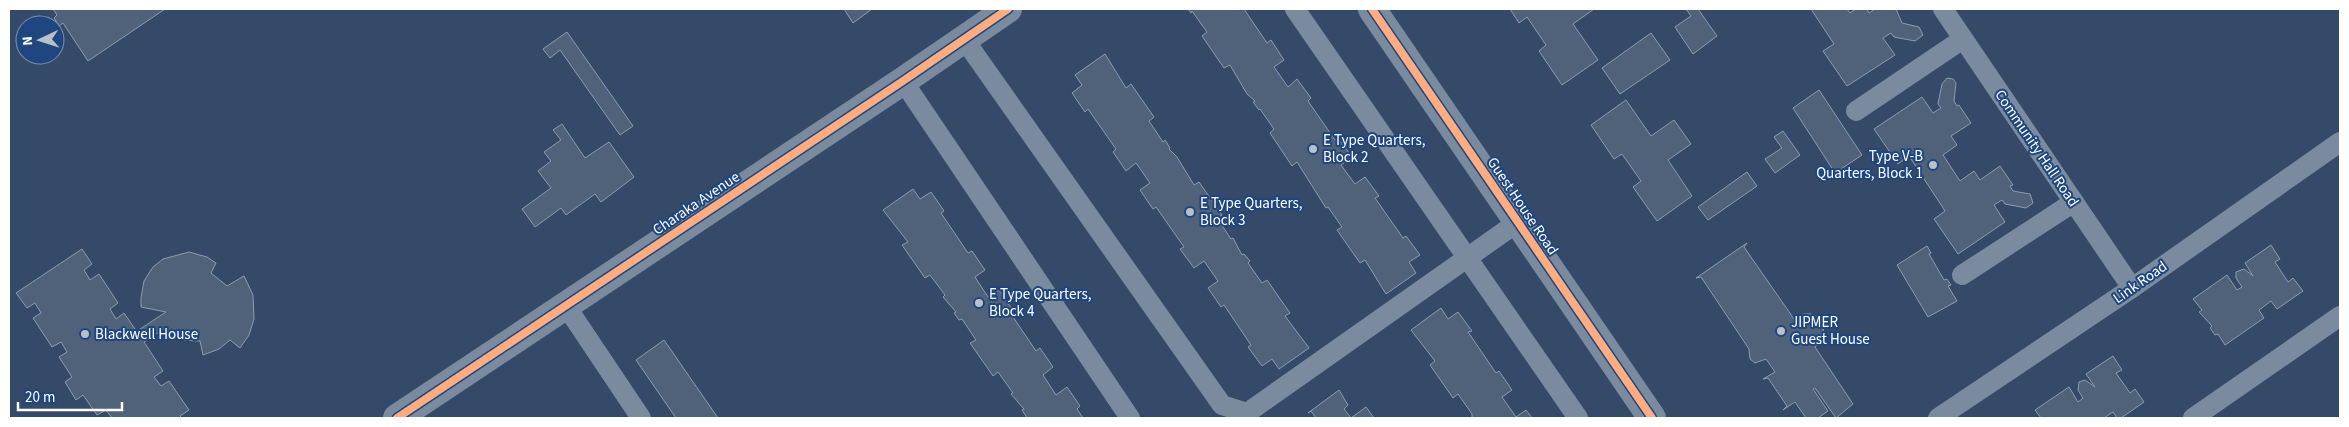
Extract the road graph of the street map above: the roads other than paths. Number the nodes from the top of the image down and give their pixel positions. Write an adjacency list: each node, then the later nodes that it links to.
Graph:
1 (1008, 9): 6 (street, Charaka Avenue)
2 (1295, 9): 12 (lane)
3 (1372, 9): 11 (street, Guest House Road)
4 (1943, 9): 5 (lane, Community Hall Road)
5 (1963, 38): 8 (lane); 10 (lane, Community Hall Road)
6 (964, 39): 7 (street, Charaka Avenue); 12 (lane)
7 (903, 82): 15 (street, Charaka Avenue); 19 (lane)
8 (1856, 111)
9 (2340, 142): 14 (lane, Link Road)
10 (2074, 202): 13 (lane); 14 (lane, Community Hall Road)
11 (1518, 222): 12 (lane); 21 (street, Guest House Road)
12 (1467, 258): 20 (lane)
13 (1962, 275)
14 (2132, 288): 22 (lane, Link Road)
15 (566, 306): 17 (street, Charaka Avenue); 18 (lane)
16 (2340, 316): 23 (lane)
17 (397, 418)
18 (642, 418)
19 (1130, 418)
20 (1578, 418)
21 (1652, 418)
22 (1938, 418)
23 (2193, 418)

